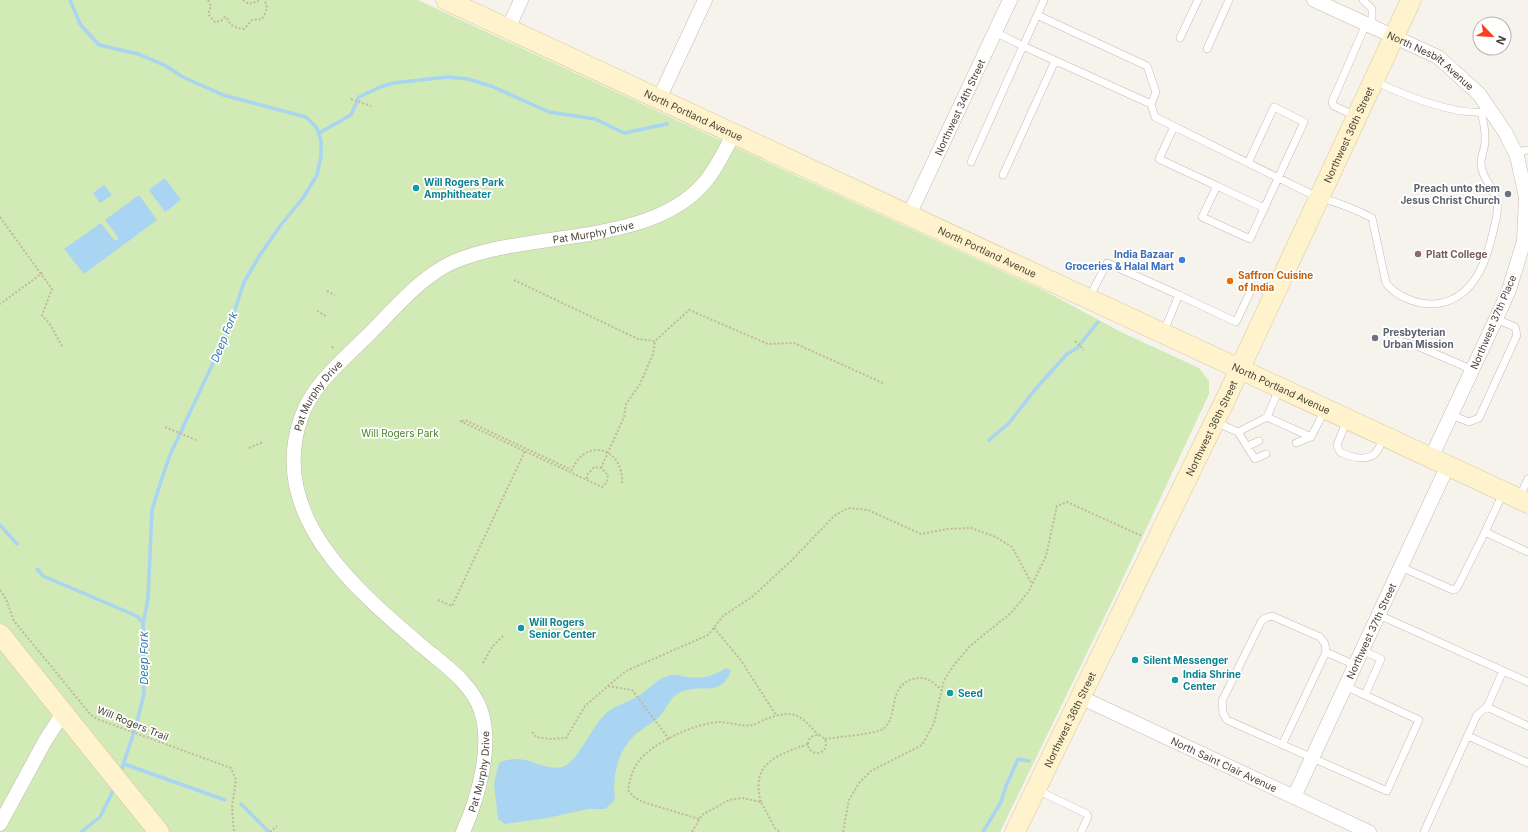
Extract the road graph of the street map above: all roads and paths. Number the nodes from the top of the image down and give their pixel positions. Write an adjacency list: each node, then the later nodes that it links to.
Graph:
1 (208, 0): 4 (path)
2 (243, 0): 3 (path)
3 (260, 0)
4 (264, 0)
5 (446, 0): 17 (main road, North Portland Avenue)
6 (521, 0): 17 (street)
7 (705, 0): 26 (street)
8 (1010, 0): 18 (street, Northwest 34th Street)
9 (1044, 0): 15 (lane)
10 (1198, 0): 20 (lane)
11 (1229, 0): 22 (lane)
12 (1314, 0): 16 (street, North Nesbitt Avenue)
13 (1363, 0): 16 (lane)
14 (1411, 0): 19 (main road, Northwest 36th Street)
15 (1037, 15): 21 (lane); 27 (lane)
16 (1369, 25): 19 (street, North Nesbitt Avenue); 30 (lane)
17 (508, 29): 26 (main road, North Portland Avenue)
18 (995, 32): 21 (lane); 42 (street, Northwest 34th Street)
19 (1394, 36): 24 (main road, Northwest 36th Street); 29 (street, North Nesbitt Avenue)
20 (1180, 38)
21 (1023, 46): 23 (lane); 34 (lane)
22 (1207, 49)
23 (1055, 61): 27 (lane); 36 (lane)
24 (1374, 80): 29 (lane); 30 (main road, Northwest 36th Street)
25 (351, 99): 28 (path)
26 (659, 99): 32 (main road, North Portland Avenue)
27 (1150, 104): 31 (lane)
28 (371, 106)
29 (1486, 112): 33 (street, North Nesbitt Avenue); 40 (lane)
30 (1357, 117): 40 (main road, Northwest 36th Street)
31 (1174, 127): 35 (lane); 39 (lane)
32 (734, 133): 42 (main road, North Portland Avenue); 138 (street, Pat Murphy Drive)
33 (1520, 153): 38 (street, Northwest 37th Place)
34 (971, 162)
35 (1248, 163): 37 (lane); 37 (lane)
36 (1003, 175)
37 (1278, 178): 40 (lane); 41 (lane)
38 (1525, 179): 44 (street, Northwest 37th Place)
39 (1216, 186): 41 (lane); 41 (lane)
40 (1319, 198): 48 (main road, Northwest 36th Street)
41 (1264, 208)
42 (909, 215): 51 (main road, North Portland Avenue)
43 (0, 217): 45 (path)
44 (1527, 227): 55 (street, Northwest 37th Place)
45 (42, 273): 52 (path); 61 (path)
46 (514, 280): 57 (path)
47 (326, 291): 49 (path)
48 (1274, 294): 50 (lane); 64 (main road, Northwest 36th Street)
49 (335, 295)
50 (1179, 296): 51 (lane); 56 (lane)
51 (1089, 298): 56 (main road, North Portland Avenue)
52 (0, 304)
53 (317, 312): 54 (path)
54 (326, 316)
55 (1496, 319): 65 (street, Northwest 37th Place); 69 (lane)
56 (1163, 333): 64 (main road, North Portland Avenue)
57 (655, 341): 66 (path); 86 (path)
58 (1075, 341): 63 (path)
59 (1399, 341): 65 (lane)
60 (334, 345): 62 (path)
61 (63, 348)
62 (332, 348)
63 (1084, 350)
64 (1240, 368): 67 (main road, North Portland Avenue); 72 (main road, Northwest 36th Street)
65 (1473, 370): 69 (street, Northwest 37th Place)
66 (886, 384)
67 (1280, 387): 68 (main road, North Portland Avenue); 70 (lane)
68 (1326, 408): 71 (main road, North Portland Avenue); 78 (lane)
69 (1451, 415): 88 (street, Northwest 37th Place)
70 (1267, 417): 74 (lane); 76 (lane)
71 (1348, 418): 77 (main road, North Portland Avenue); 77 (lane)
72 (1215, 422): 76 (lane); 95 (main road, Northwest 36th Street)
73 (165, 426): 79 (path)
74 (1293, 428): 75 (lane); 78 (lane)
75 (1286, 431)
76 (1238, 432): 83 (lane)
77 (1384, 435): 88 (main road, North Portland Avenue)
78 (1311, 437): 82 (lane)
79 (196, 440)
80 (1259, 441): 83 (lane)
81 (263, 442): 84 (path)
82 (1296, 443)
83 (1248, 446): 87 (lane)
84 (249, 448)
85 (525, 451): 86 (path); 91 (path); 100 (path)
86 (608, 453): 89 (path); 92 (path)
87 (1266, 454)
88 (1439, 461): 93 (main road, North Portland Avenue); 97 (street, Northwest 37th Street)
89 (601, 468): 91 (path); 91 (path)
90 (1528, 479): 93 (lane)
91 (587, 480)
92 (622, 485)
93 (1517, 497): 94 (lane)
94 (1485, 532): 96 (lane); 97 (lane)
95 (1156, 542): 98 (path); 115 (main road, Northwest 36th Street)
96 (1528, 552)
97 (1401, 567): 101 (street, Northwest 37th Street)
98 (1032, 584): 102 (path); 113 (path)
99 (0, 590): 136 (path, Will Rogers Trail)
100 (438, 600)
101 (1379, 615): 105 (street, Northwest 37th Street); 109 (lane)
102 (714, 628): 111 (path); 118 (path)
103 (0, 634): 117 (main road)
104 (503, 636): 107 (path)
105 (1362, 650): 108 (street, Northwest 37th Street); 114 (lane)
106 (1326, 652): 108 (lane); 126 (lane); 126 (lane)
107 (483, 663)
108 (1355, 665): 112 (street, Northwest 37th Street)
109 (1503, 671): 110 (lane); 116 (lane)
110 (1528, 682)
111 (608, 686): 120 (path); 123 (path)
112 (1345, 686): 114 (lane); 127 (street, Northwest 37th Street)
113 (942, 691): 124 (path); 141 (path)
114 (1365, 695): 127 (lane)
115 (1080, 697): 129 (main road, Northwest 36th Street); 130 (street, North Saint Clair Avenue)
116 (1487, 707): 119 (lane); 122 (lane)
117 (63, 713): 133 (street); 135 (main road)
118 (776, 715): 121 (path); 123 (path)
119 (1528, 726)
120 (532, 732)
121 (818, 735): 124 (path); 125 (path)
122 (1468, 736): 128 (lane); 145 (lane)
123 (669, 739): 132 (path)
124 (825, 739): 125 (path)
125 (808, 744): 131 (path)
126 (1282, 745): 127 (lane)
127 (1312, 758): 130 (street, Northwest 37th Street)
128 (1528, 763)
129 (1035, 790): 142 (main road, Northwest 36th Street); 143 (lane)
130 (1294, 797): 144 (street, North Saint Clair Avenue)
131 (761, 802): 132 (path); 140 (path)
132 (699, 819): 139 (path)
133 (0, 824)
134 (277, 826): 137 (path)
135 (160, 832)
136 (234, 832)
137 (270, 832)
138 (463, 832)
139 (692, 832)
140 (780, 832)
141 (843, 832)
142 (1015, 832)
143 (1081, 832)
144 (1369, 832)
145 (1424, 832)

